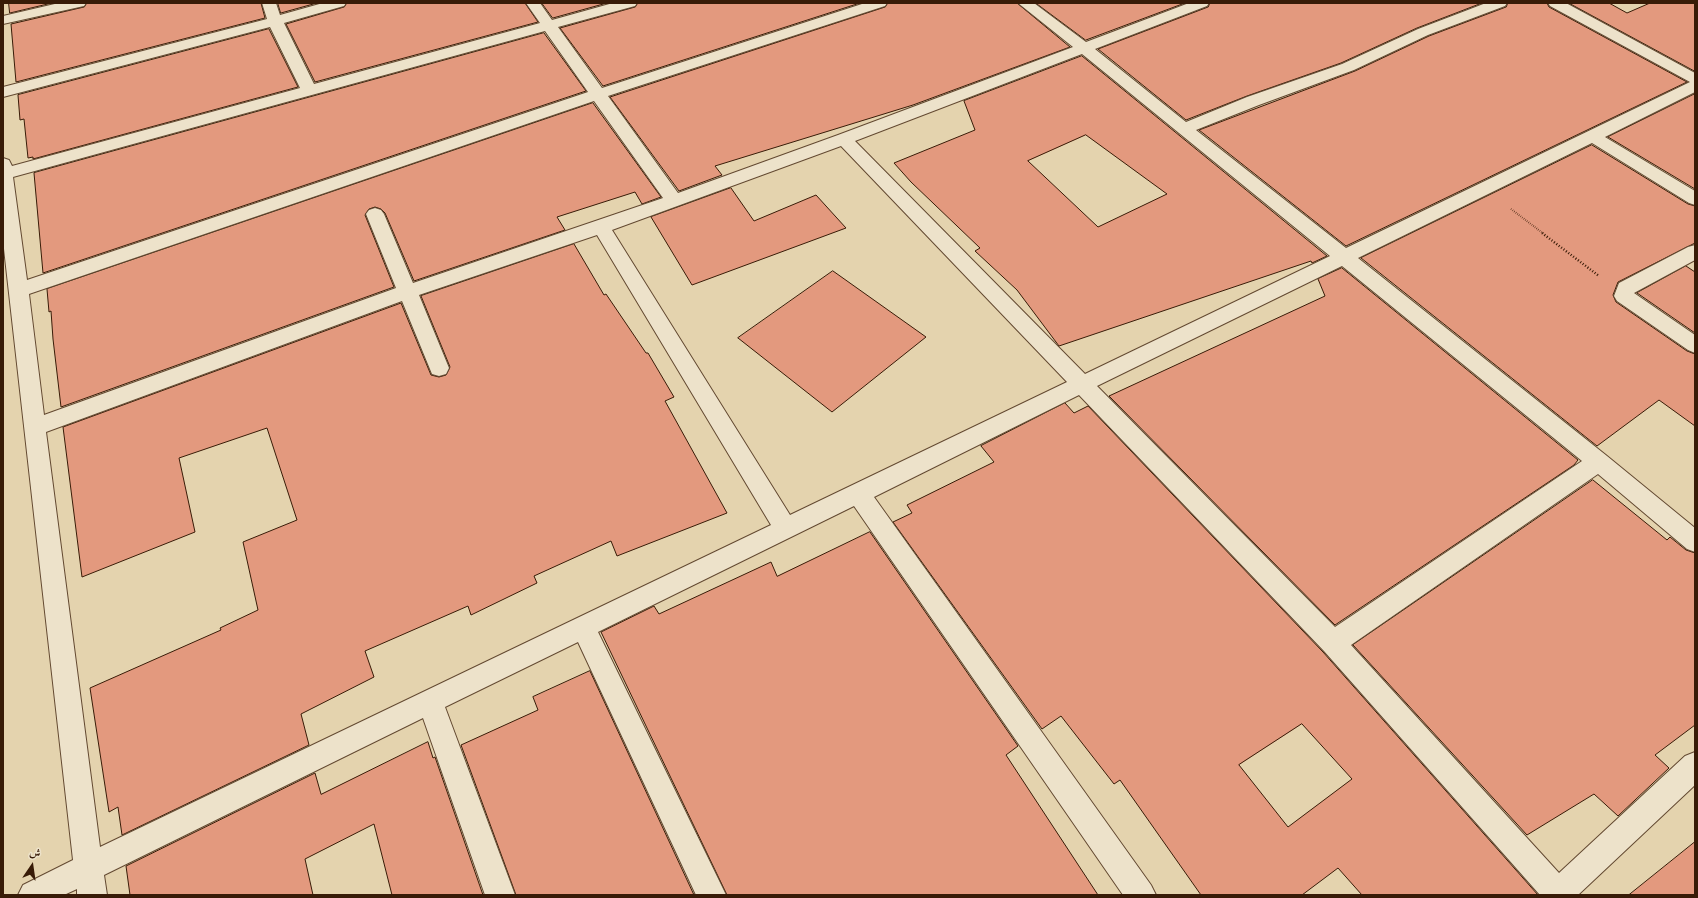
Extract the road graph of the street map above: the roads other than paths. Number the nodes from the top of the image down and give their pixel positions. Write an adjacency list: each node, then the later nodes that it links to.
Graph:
1 (79, 3): 12 (street)
2 (269, 3): 13 (street)
3 (339, 3): 13 (street)
4 (533, 3): 14 (street)
5 (630, 3): 14 (street)
6 (880, 3): 20 (street)
7 (1025, 3): 15 (street)
8 (1202, 3): 11 (street)
9 (1500, 3): 21 (street)
10 (1555, 3): 16 (street)
11 (1174, 7): 15 (street)
12 (3, 20)
13 (275, 21): 18 (street); 19 (street)
14 (549, 25): 18 (street); 20 (street)
15 (1084, 48): 21 (street); 23 (street)
16 (1695, 79)
17 (1695, 86): 22 (street)
18 (309, 91): 24 (street)
19 (3, 92)
20 (598, 94): 26 (street); 31 (street)
21 (1183, 129): 30 (street)
22 (1592, 136): 25 (street); 30 (street)
23 (844, 139): 26 (street); 35 (street)
24 (4, 169): 31 (street)
25 (1695, 198)
26 (674, 201): 28 (street)
27 (375, 214): 32 (street)
28 (600, 228): 32 (street); 39 (street)
29 (1695, 252): 33 (street)
30 (1343, 257): 35 (street); 37 (street)
31 (18, 290): 36 (street)
32 (407, 292): 34 (street); 36 (street)
33 (1695, 345)
34 (439, 368)
35 (1081, 384): 38 (street); 42 (street)
36 (35, 427): 45 (street)
37 (1598, 462): 40 (street); 42 (street)
38 (858, 493): 39 (street); 51 (street)
39 (786, 529): 41 (street)
40 (1695, 542)
41 (583, 627): 43 (street); 50 (street)
42 (1333, 643): 46 (street)
43 (430, 701): 45 (street); 49 (street)
44 (1695, 766): 46 (street)
45 (88, 868): 47 (street); 48 (street)
46 (1559, 894)
47 (33, 895)
48 (92, 895)
49 (500, 895)
50 (711, 895)
51 (1141, 895)

